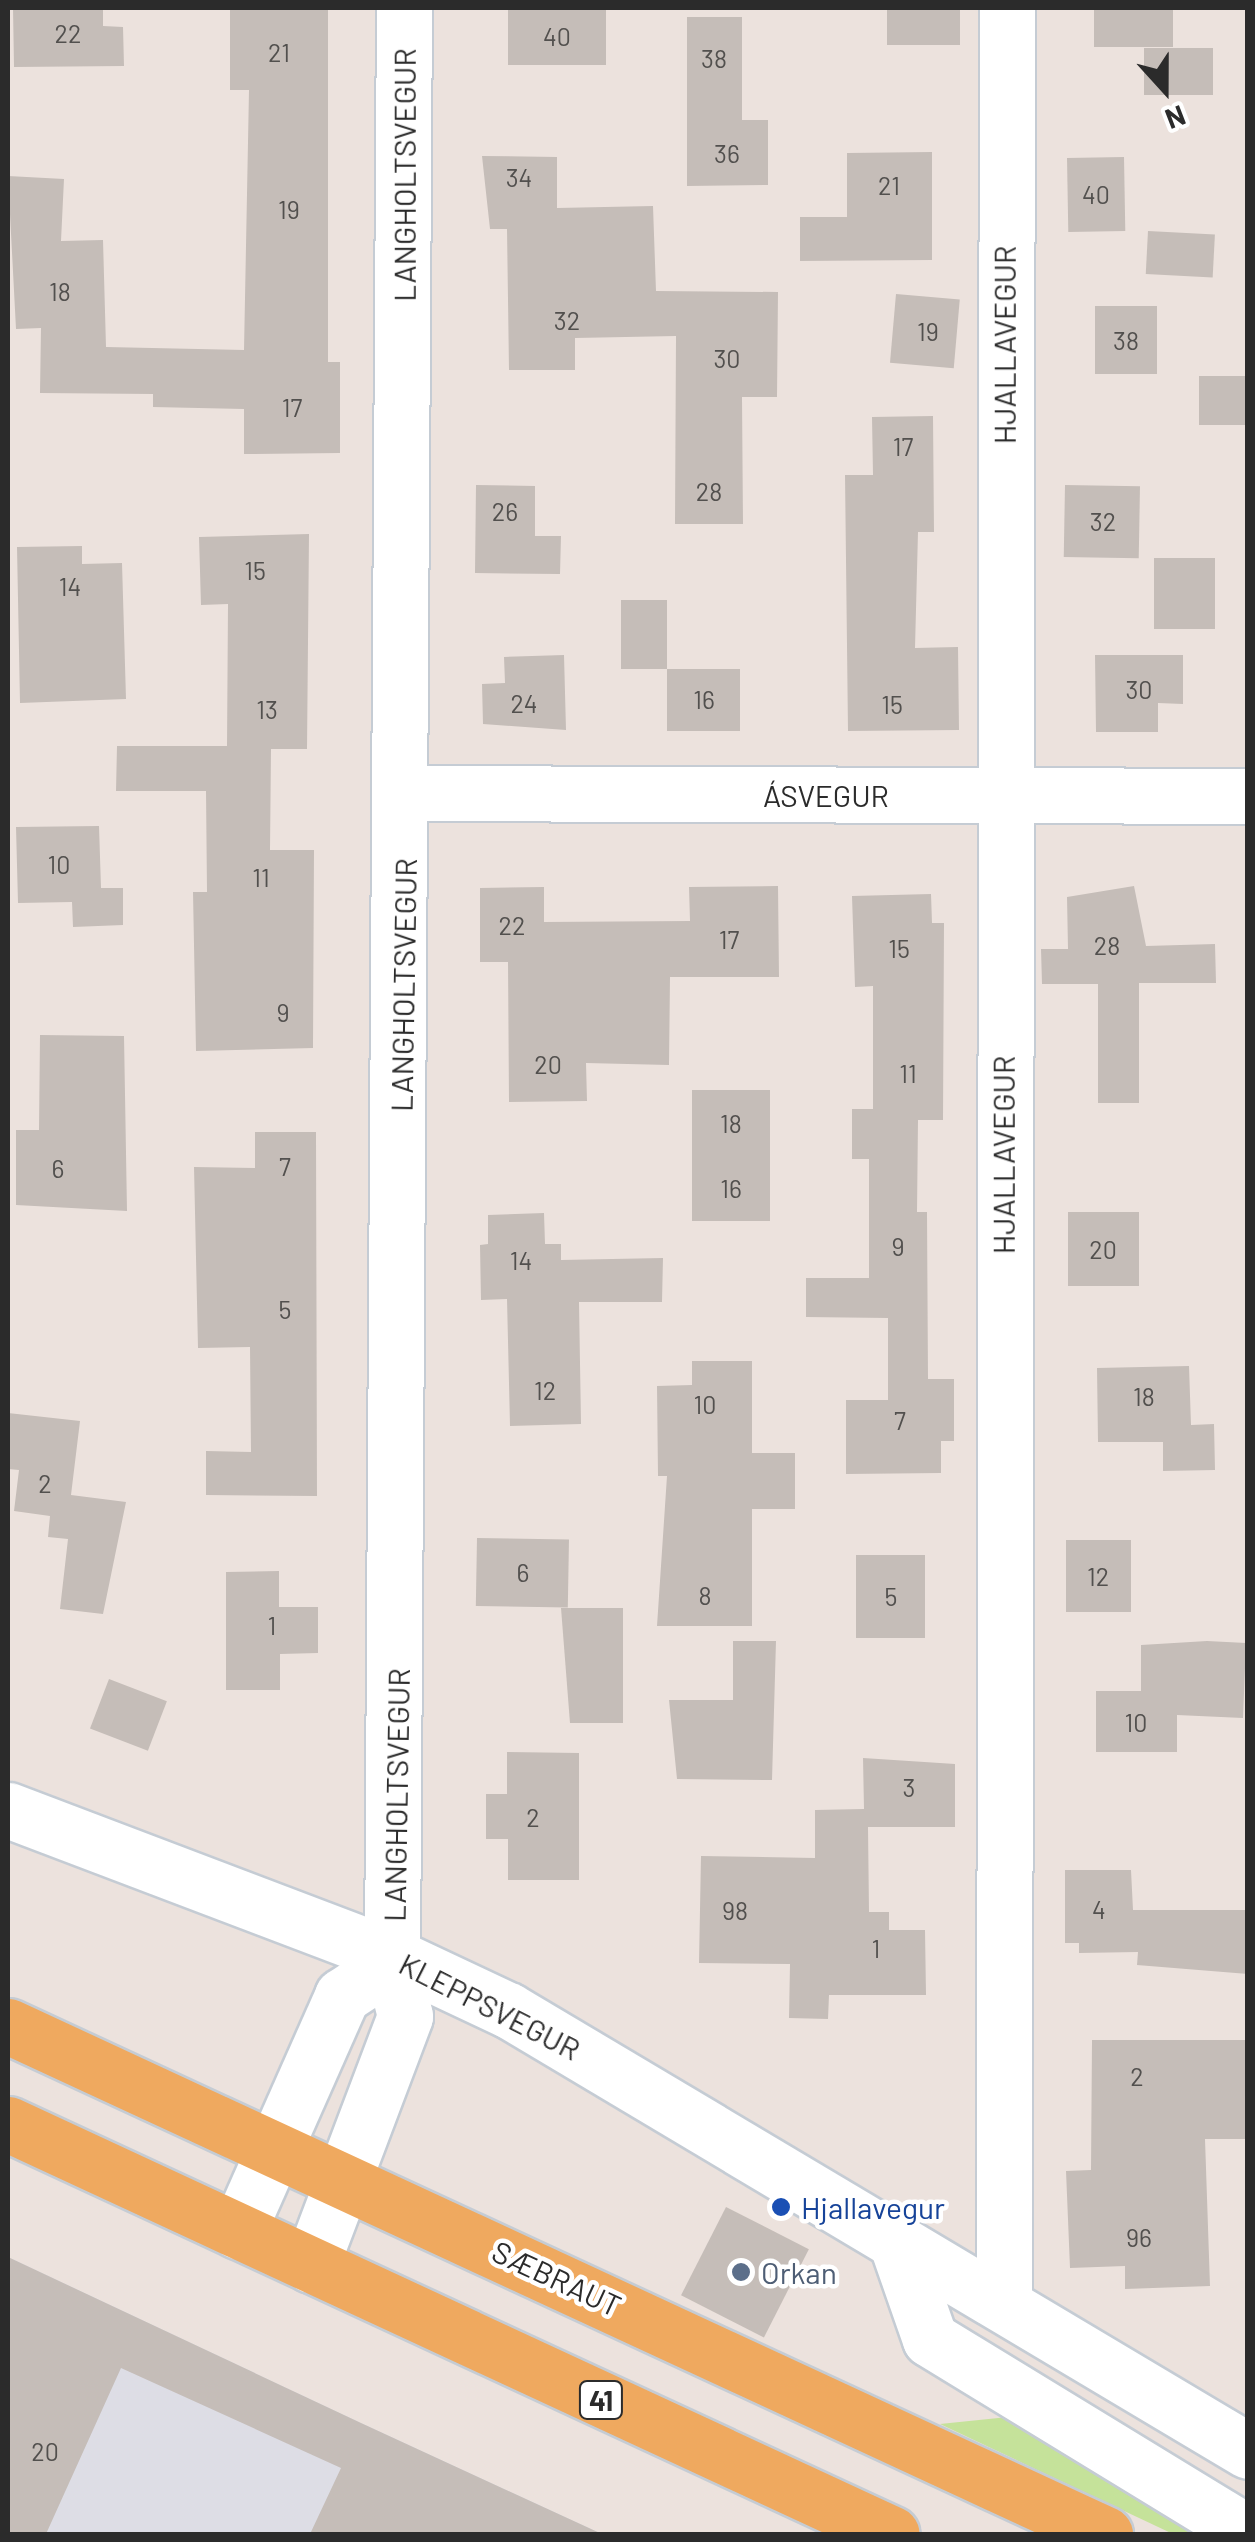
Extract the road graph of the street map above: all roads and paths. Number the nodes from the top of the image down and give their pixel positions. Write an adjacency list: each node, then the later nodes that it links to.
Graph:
1 (404, 8): 3 (street, LANGHOLTSVEGUR)
2 (1007, 8): 4 (street, HJALLAVEGUR)
3 (405, 794): 4 (street, ÁSVEGUR); 7 (street, LANGHOLTSVEGUR)
4 (1002, 796): 5 (street, ÁSVEGUR); 15 (street, HJALLAVEGUR)
5 (1248, 796)
6 (8, 1810): 7 (street, KLEPPSVEGUR)
7 (393, 1960): 10 (street, LANGHOLTSVEGUR); 11 (street, LANGHOLTSVEGUR); 13 (street, KLEPPSVEGUR)
8 (8, 2026): 10 (main road, SÆBRAUT)
9 (8, 2124): 12 (main road, 41)
10 (271, 2146): 11 (main road, SÆBRAUT); 12 (street, LANGHOLTSVEGUR)
11 (344, 2179): 14 (street, LANGHOLTSVEGUR); 19 (main road, SÆBRAUT)
12 (238, 2230): 14 (main road, 41)
13 (893, 2232): 15 (street, KLEPPSVEGUR); 17 (street)
14 (311, 2265): 18 (main road, 41)
15 (1004, 2302): 16 (street, KLEPPSVEGUR)
16 (1248, 2451)
17 (1248, 2533)
18 (892, 2534)
19 (1105, 2534)

